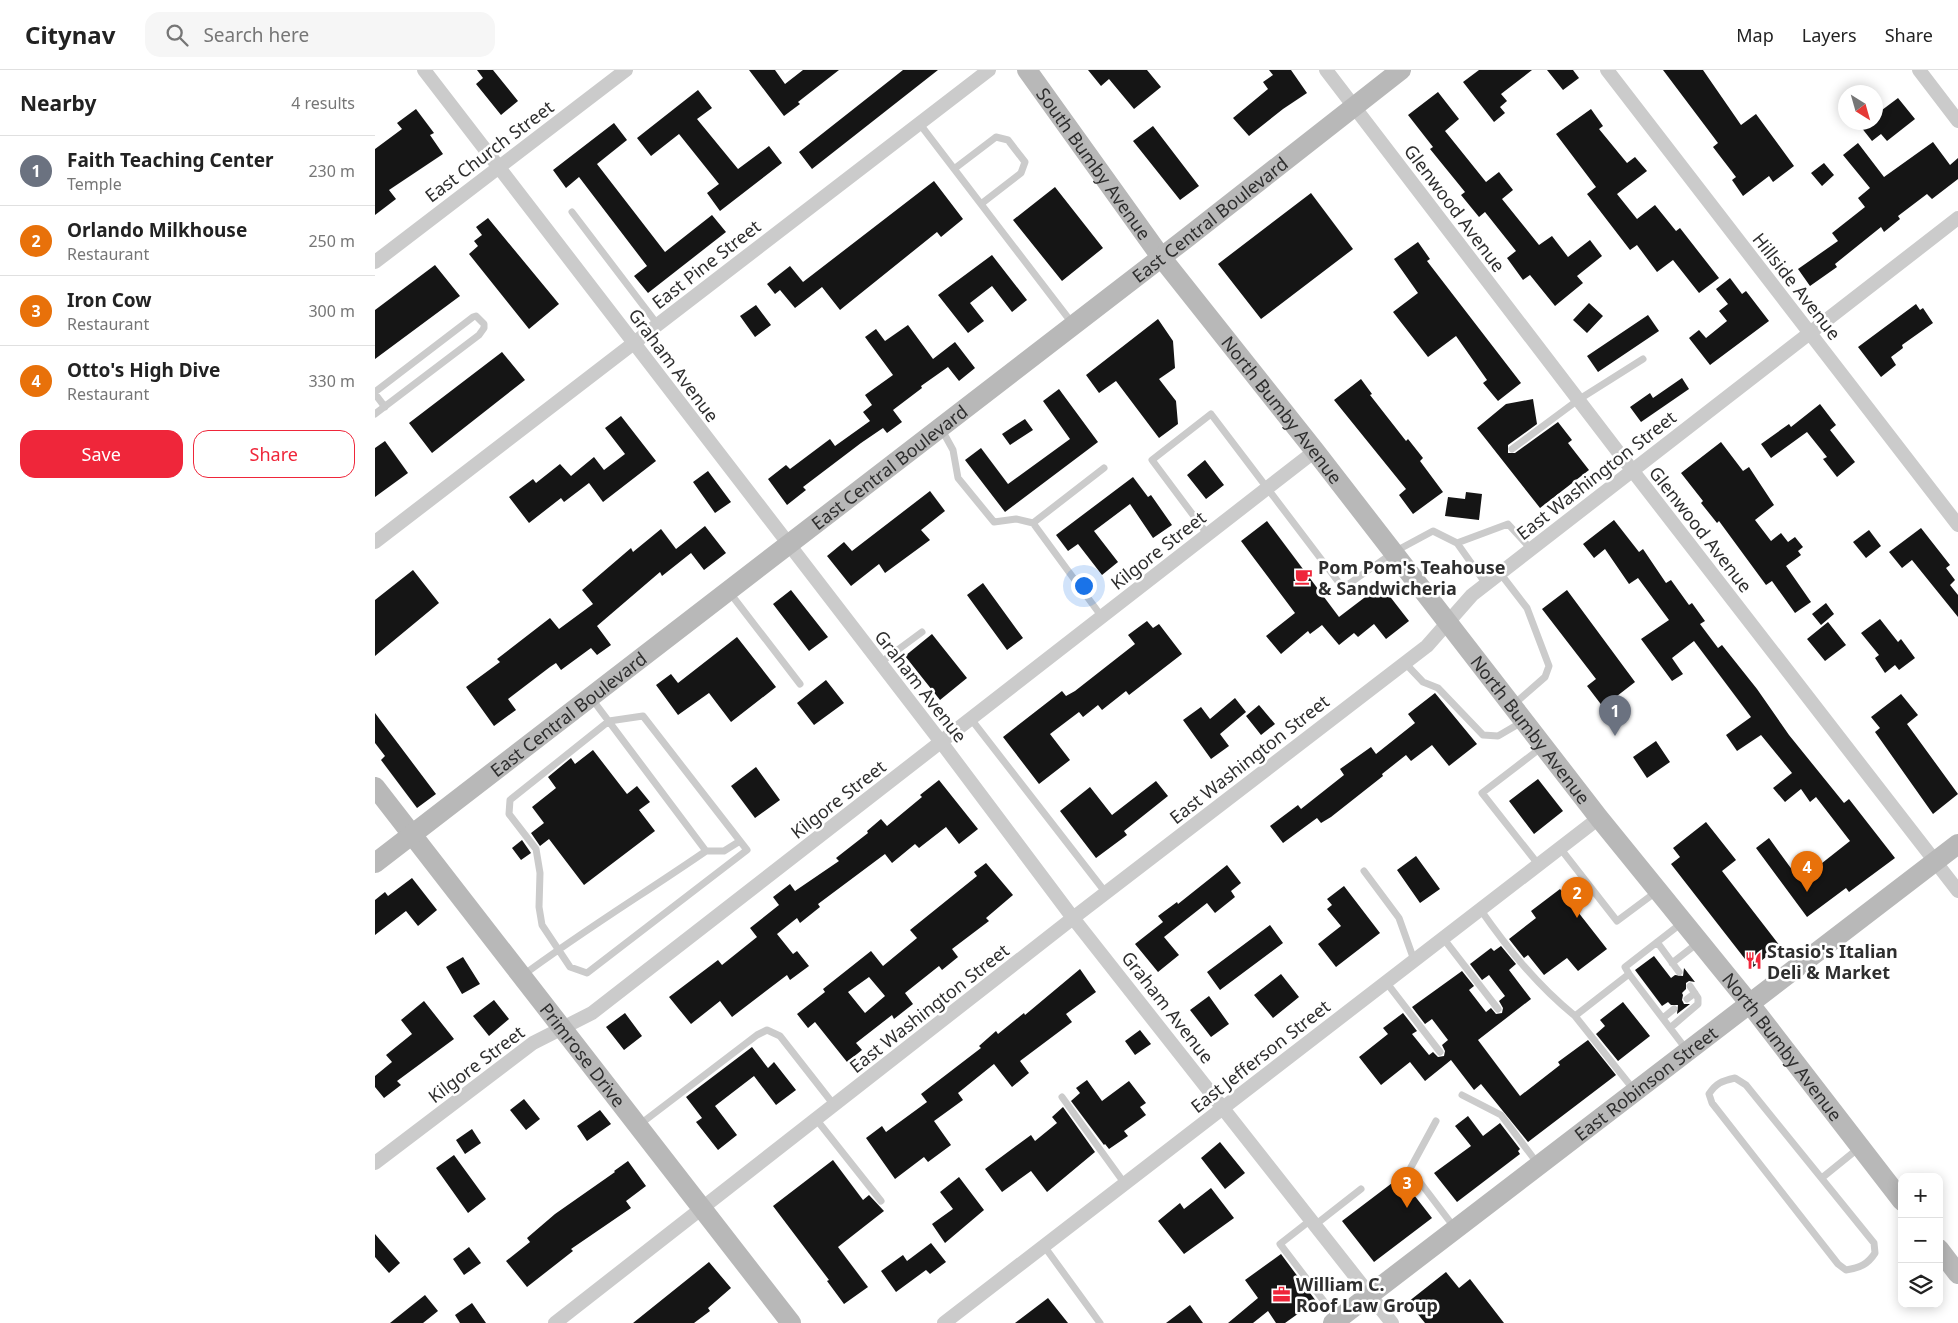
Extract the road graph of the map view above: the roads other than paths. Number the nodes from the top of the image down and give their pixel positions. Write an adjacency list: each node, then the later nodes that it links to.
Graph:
1 (424, 70): 12 (street, Graham Avenue)
2 (626, 70): 12 (street, East Church Street)
3 (989, 70): 11 (street, East Pine Street)
4 (1027, 70): 17 (street, South Bumby Avenue)
5 (1326, 70): 9 (street, Glenwood Avenue)
6 (1401, 70): 9 (street, East Central Boulevard)
7 (1607, 70): 21 (street, Hillside Avenue)
8 (1919, 70): 10 (street)
9 (1354, 106): 17 (street, East Central Boulevard); 25 (street, Glenwood Avenue)
10 (1958, 121)
11 (919, 123): 13 (lane); 20 (street, East Pine Street)
12 (500, 167): 18 (street, East Church Street); 22 (street, Graham Avenue)
13 (954, 169): 14 (lane); 14 (lane)
14 (981, 204): 19 (lane)
15 (572, 212): 20 (lane)
16 (1958, 218): 21 (street, East Washington Street)
17 (1161, 257): 19 (street, East Central Boulevard); 30 (street, North Bumby Avenue)
18 (375, 262)
19 (1073, 324): 28 (street, East Central Boulevard)
20 (658, 325): 22 (street, East Pine Street)
21 (1811, 334): 32 (street, East Washington Street); 35 (street, Hillside Avenue)
22 (634, 344): 37 (street, East Pine Street); 39 (street, Graham Avenue)
23 (1643, 359): 25 (lane)
24 (375, 393): 26 (lane); 26 (lane)
25 (1577, 400): 29 (lane); 32 (street, Glenwood Avenue)
26 (385, 407): 27 (lane)
27 (375, 414)
28 (940, 428): 34 (lane); 39 (street, East Central Boulevard)
29 (1512, 450)
30 (1315, 451): 33 (street, Kilgore Street); 41 (street, North Bumby Avenue)
31 (1104, 468): 34 (lane)
32 (1631, 470): 40 (street, East Washington Street); 64 (street, Glenwood Avenue)
33 (1268, 488): 36 (street, Kilgore Street); 36 (lane); 41 (lane)
34 (1033, 522): 45 (lane)
35 (1958, 525)
36 (1208, 535): 45 (street, Kilgore Street)
37 (375, 542)
38 (1457, 542): 40 (lane); 41 (lane); 43 (lane)
39 (788, 545): 44 (street, East Central Boulevard); 49 (street, Graham Avenue)
40 (1531, 549): 42 (street, East Washington Street)
41 (1394, 552): 46 (street, North Bumby Avenue)
42 (1500, 573): 43 (street, East Washington Street); 52 (lane)
43 (1486, 584): 46 (street, East Washington Street)
44 (729, 590): 50 (lane); 51 (street, East Central Boulevard)
45 (1103, 617): 53 (street, Kilgore Street)
46 (1448, 622): 48 (street, East Washington Street); 52 (street, North Bumby Avenue)
47 (922, 632): 49 (lane)
48 (1405, 663): 52 (lane); 70 (street, East Washington Street)
49 (880, 664): 55 (street, Graham Avenue)
50 (800, 684)
51 (589, 696): 54 (lane); 59 (street, East Central Boulevard)
52 (1518, 713): 56 (street, North Bumby Avenue)
53 (971, 719): 55 (street, Kilgore Street); 70 (lane)
54 (609, 721): 60 (lane); 63 (lane); 77 (lane)
55 (941, 742): 72 (street, Graham Avenue); 93 (street, Kilgore Street)
56 (1543, 746): 58 (street, North Bumby Avenue); 66 (lane)
57 (375, 787): 59 (street, Primrose Drive)
58 (1599, 818): 62 (street, East Jefferson Street); 68 (street, North Bumby Avenue)
59 (412, 835): 65 (street, East Central Boulevard); 82 (street, Primrose Drive)
60 (740, 841): 63 (lane); 77 (lane)
61 (1958, 844): 64 (street, East Robinson Street)
62 (1560, 848): 66 (street, East Jefferson Street); 68 (lane)
63 (706, 851): 77 (lane)
64 (1935, 862): 69 (street, Glenwood Avenue); 87 (street, East Robinson Street)
65 (375, 863)
66 (1538, 864): 71 (street, East Jefferson Street)
67 (1363, 871): 78 (lane)
68 (1658, 890): 73 (street, North Bumby Avenue)
69 (1958, 891)
70 (1106, 893): 72 (street, East Washington Street)
71 (1480, 910): 74 (street, East Jefferson Street); 90 (lane)
72 (1073, 918): 99 (street, East Washington Street); 100 (street, Graham Avenue)
73 (1683, 922): 75 (lane); 76 (street, North Bumby Avenue)
74 (1443, 938): 78 (street, East Jefferson Street); 88 (lane)
75 (1657, 942): 79 (lane); 81 (lane)
76 (1699, 942): 79 (lane); 87 (street, North Bumby Avenue)
77 (559, 949): 82 (lane)
78 (1414, 960): 83 (street, East Jefferson Street)
79 (1672, 963): 80 (lane)
80 (1679, 972)
81 (1629, 974): 90 (lane); 91 (lane)
82 (521, 977): 93 (street, Primrose Drive)
83 (1386, 982): 94 (lane); 100 (street, East Jefferson Street)
84 (1690, 986): 85 (lane)
85 (1695, 993): 86 (lane); 92 (lane)
86 (1687, 999)
87 (1750, 1004): 95 (street, East Robinson Street); 104 (street, North Bumby Avenue)
88 (1497, 1008)
89 (1674, 1009): 91 (lane)
90 (1575, 1016): 96 (lane)
91 (1663, 1018): 92 (lane)
92 (1670, 1028): 95 (lane)
93 (561, 1029): 103 (street, Primrose Drive); 105 (street, Kilgore Street)
94 (1440, 1052)
95 (1688, 1052): 96 (street, East Robinson Street)
96 (1635, 1092): 106 (street, East Robinson Street)
97 (1462, 1095): 106 (lane)
98 (1062, 1097): 108 (lane)
99 (834, 1106): 101 (street, East Washington Street); 103 (lane)
100 (1224, 1108): 108 (street, East Jefferson Street); 113 (street, Graham Avenue)
101 (817, 1119): 111 (lane); 112 (street, East Washington Street)
102 (1435, 1121): 114 (lane)
103 (637, 1126): 112 (street, Primrose Drive)
104 (1860, 1147): 107 (lane); 110 (street, North Bumby Avenue)
105 (375, 1163)
106 (1540, 1166): 114 (street, East Robinson Street)
107 (1823, 1177): 107 (lane)
108 (1125, 1184): 115 (street, East Jefferson Street)
109 (1361, 1189): 113 (lane)
110 (1898, 1196)
111 (881, 1201)
112 (703, 1209): 120 (street, East Washington Street); 121 (street, Primrose Drive)
113 (1313, 1222): 118 (street, Graham Avenue); 119 (lane)
114 (1455, 1230): 118 (street, East Robinson Street)
115 (1044, 1246): 122 (street, East Jefferson Street); 123 (lane)
116 (1943, 1254): 117 (street)
117 (1958, 1274)
118 (1370, 1294): 119 (street, East Robinson Street); 124 (street, Graham Avenue)
119 (1336, 1321)
120 (555, 1323)
121 (791, 1323)
122 (944, 1323)
123 (1099, 1323)
124 (1392, 1323)

